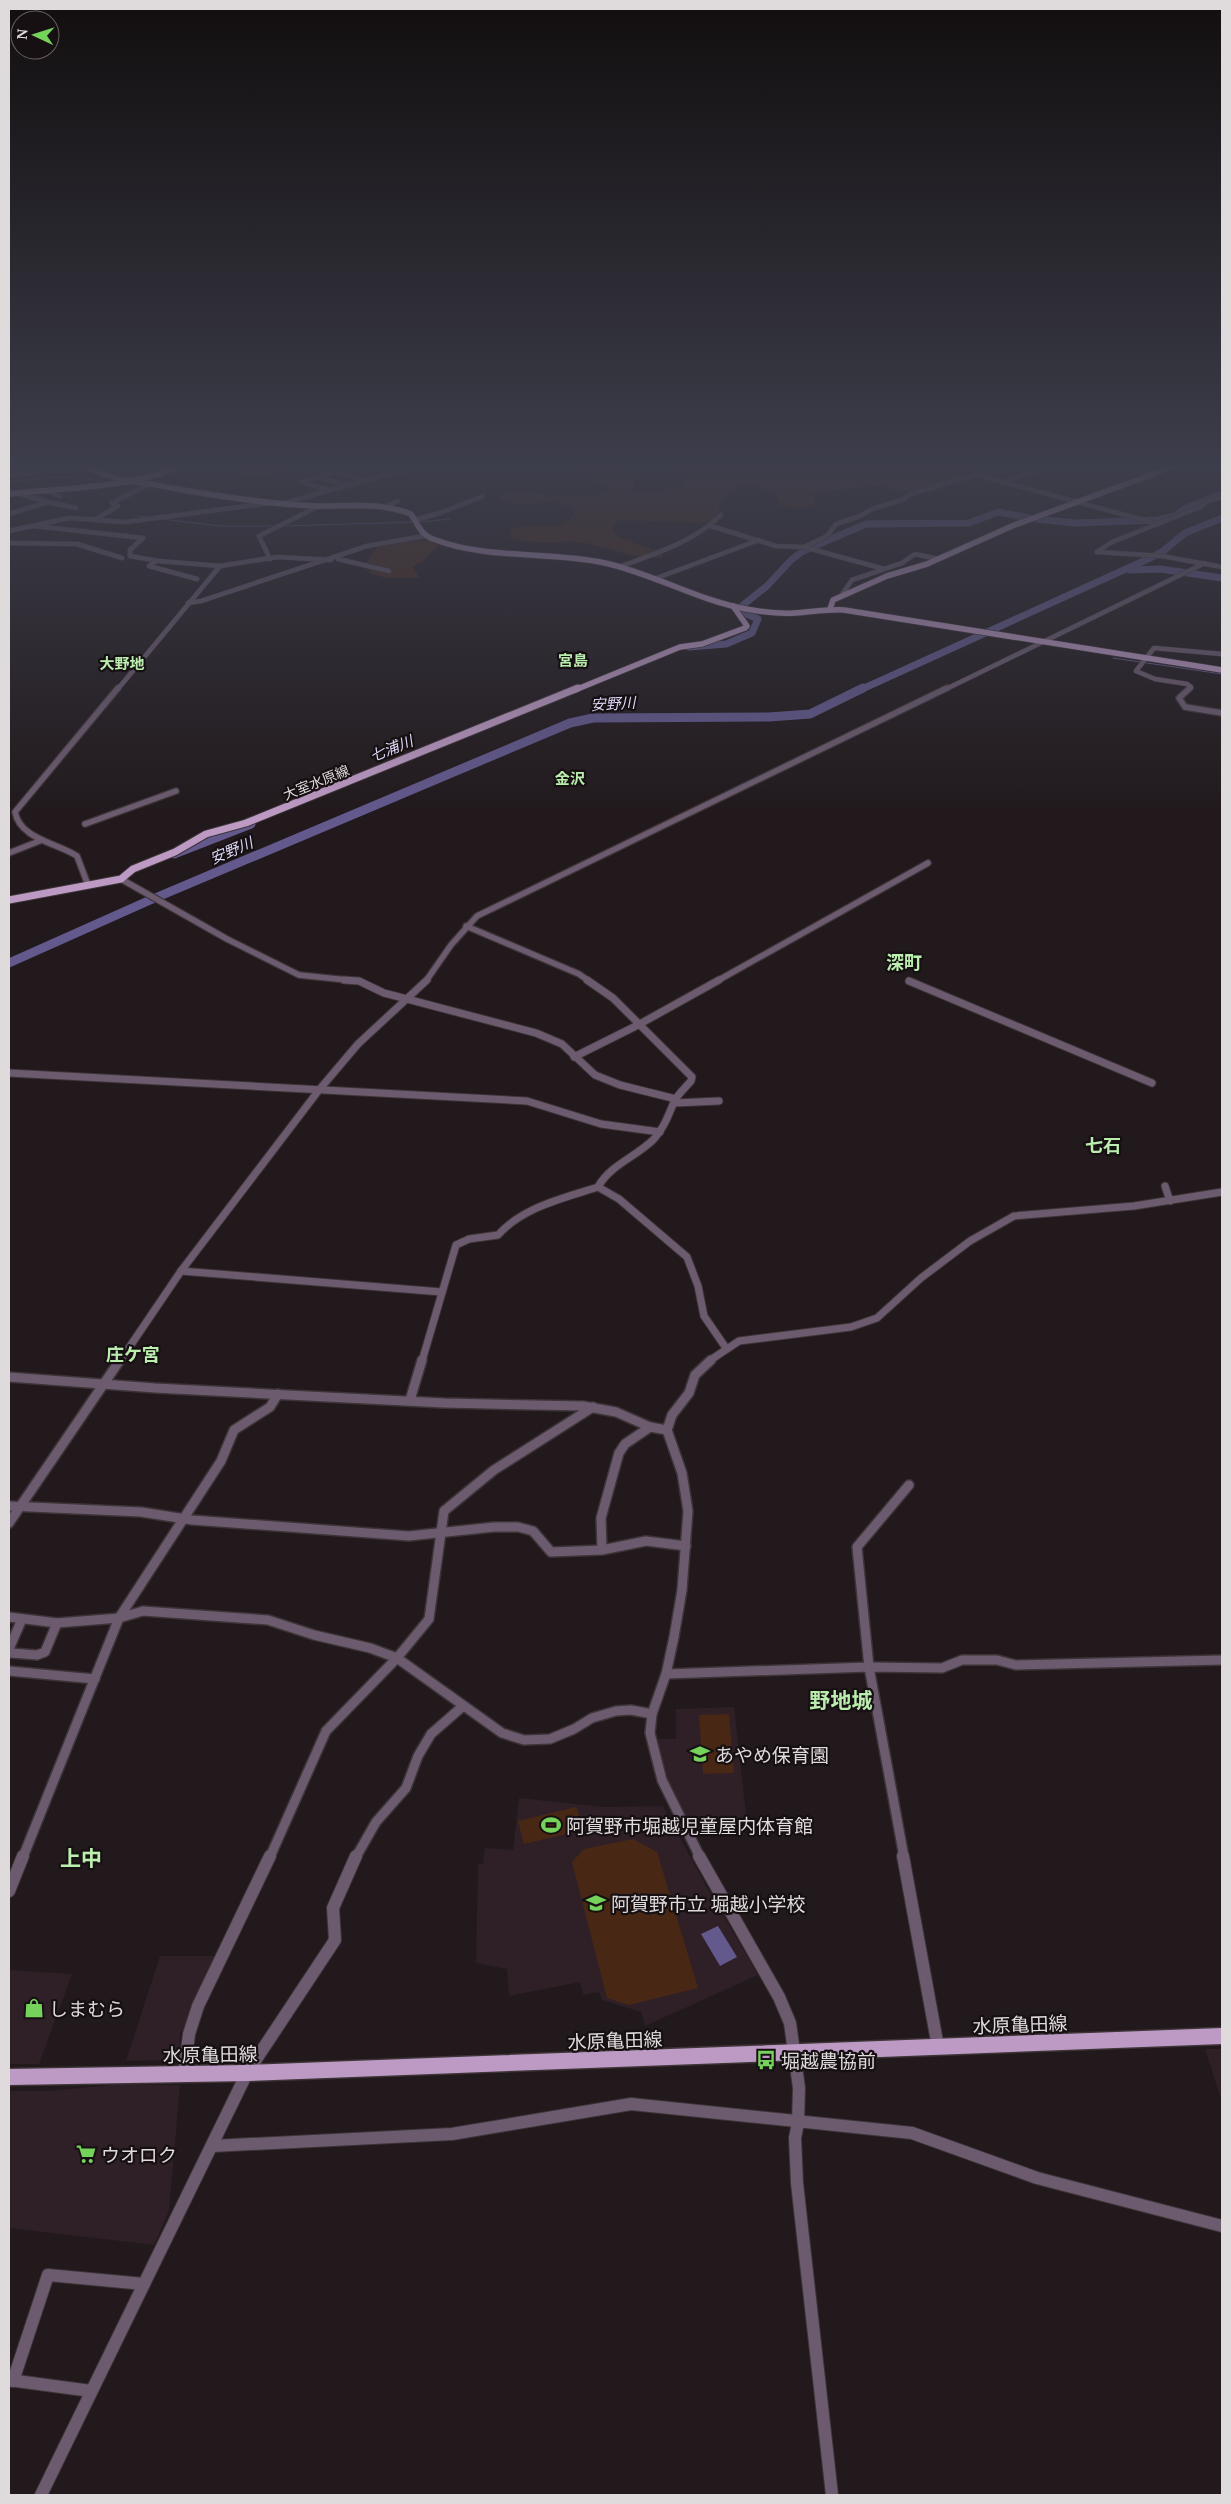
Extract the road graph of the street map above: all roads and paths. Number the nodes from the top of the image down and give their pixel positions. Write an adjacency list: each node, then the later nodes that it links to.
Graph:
1 (205, 583): 8 (street)
2 (258, 583): 8 (street)
3 (665, 583): 9 (main road)
4 (850, 583): 7 (street)
5 (875, 583): 7 (main road)
6 (1165, 583): 11 (street)
7 (845, 594): 10 (main road)
8 (188, 603): 18 (street)
9 (733, 606): 10 (main road); 21 (main road, 大室水原線)
10 (830, 609): 11 (main road)
11 (1041, 642): 13 (main road); 24 (street)
12 (1222, 654): 13 (street)
13 (1144, 658): 14 (main road); 15 (street)
14 (1222, 670)
15 (1222, 713)
16 (176, 791): 17 (street)
17 (85, 824)
18 (42, 840): 19 (street); 22 (street)
19 (9, 853)
20 (928, 863): 27 (street)
21 (121, 879): 22 (main road, 大室水原線); 26 (street)
22 (88, 885): 23 (main road, 大室水原線)
23 (9, 900)
24 (466, 926): 26 (street); 27 (street)
25 (909, 981): 30 (street)
26 (408, 999): 28 (street); 31 (street)
27 (638, 1025): 28 (street); 32 (street)
28 (574, 1057): 32 (street)
29 (9, 1073): 31 (street)
30 (1152, 1083)
31 (319, 1090): 34 (street); 39 (street)
32 (675, 1101): 33 (street); 34 (street)
33 (719, 1102)
34 (660, 1132): 36 (street)
35 (1165, 1186): 38 (street)
36 (598, 1187): 40 (street); 41 (street)
37 (1222, 1192): 38 (street)
38 (1170, 1201): 41 (street)
39 (181, 1271): 40 (street); 43 (street)
40 (442, 1292): 45 (street)
41 (726, 1348): 48 (street)
42 (9, 1377): 43 (street)
43 (105, 1384): 44 (street); 51 (street)
44 (278, 1394): 45 (street); 52 (street)
45 (410, 1400): 46 (street)
46 (593, 1408): 47 (street); 54 (street)
47 (650, 1427): 48 (street); 56 (street)
48 (667, 1430): 55 (street)
49 (909, 1485): 64 (street)
50 (9, 1506): 51 (street)
51 (20, 1506): 52 (street); 53 (street)
52 (183, 1517): 54 (street); 58 (street)
53 (9, 1524)
54 (441, 1534): 56 (street); 62 (street)
55 (686, 1546): 56 (street); 66 (street)
56 (602, 1550)
57 (9, 1617): 59 (street)
58 (119, 1618): 60 (street); 62 (street); 67 (street)
59 (22, 1619): 60 (street); 61 (street)
60 (57, 1623): 61 (street)
61 (9, 1649)
62 (397, 1658): 68 (street); 75 (street)
63 (1222, 1660): 64 (street)
64 (869, 1667): 66 (street); 72 (street)
65 (9, 1671): 67 (street)
66 (666, 1674): 69 (street)
67 (95, 1678): 70 (street)
68 (464, 1706): 69 (street); 74 (street)
69 (652, 1714): 73 (street)
70 (9, 1891)
71 (1222, 2036): 72 (main road, 水原亀田線)
72 (938, 2047): 73 (main road, 水原亀田線)
73 (795, 2054): 74 (main road, 水原亀田線); 77 (street)
74 (247, 2073): 75 (main road, 水原亀田線); 78 (street)
75 (184, 2074): 76 (main road, 水原亀田線)
76 (9, 2077)
77 (798, 2123): 78 (street); 79 (street); 84 (street)
78 (212, 2146): 80 (street)
79 (1222, 2226)
80 (144, 2284): 81 (street); 82 (street)
81 (11, 2380): 82 (street)
82 (91, 2391): 83 (street)
83 (41, 2495)
84 (832, 2495)

